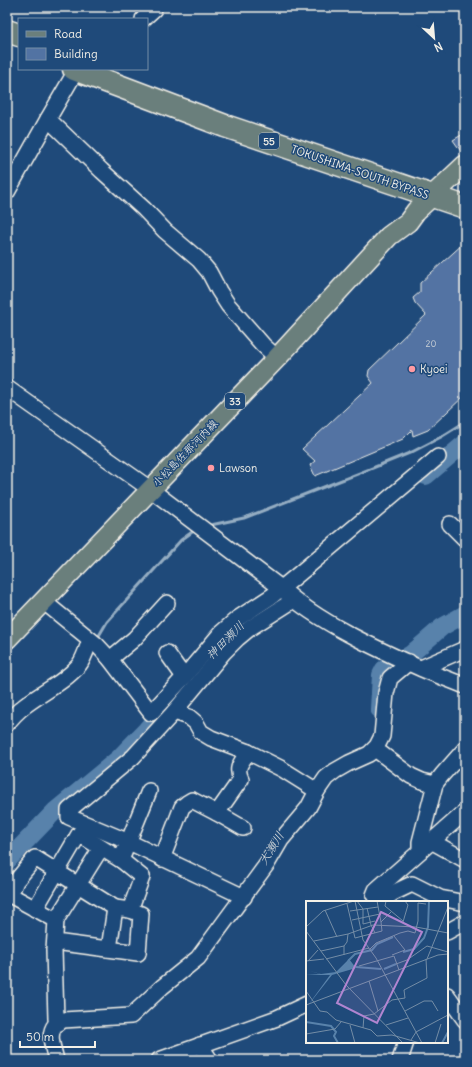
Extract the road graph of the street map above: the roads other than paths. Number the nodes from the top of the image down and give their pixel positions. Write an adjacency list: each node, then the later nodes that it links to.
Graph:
1 (154, 7): 2 (street)
2 (144, 18)
3 (7, 31): 4 (highway)
4 (18, 35)
5 (7, 46): 6 (highway)
6 (18, 50)
7 (75, 70): 10 (street)
8 (79, 70): 12 (highway, TOKUSHIMA-SOUTH BYPASS / 55)
9 (115, 70): 12 (highway, TOKUSHIMA-SOUTH BYPASS / 55)
10 (48, 119): 13 (street); 16 (street)
11 (465, 165): 12 (main road, 小松島佐那河内線 / 33)
12 (438, 191): 14 (highway, TOKUSHIMA-SOUTH BYPASS / 55); 15 (highway, TOKUSHIMA-SOUTH BYPASS / 55); 16 (main road, 小松島佐那河内線 / 33)
13 (7, 192)
14 (465, 192)
15 (465, 207)
16 (277, 358): 19 (main road, 小松島佐那河内線 / 33)
17 (7, 388): 19 (street)
18 (438, 457): 22 (street)
19 (150, 489): 22 (street); 23 (main road, 小松島佐那河内線 / 33)
20 (450, 524): 21 (street)
21 (465, 539)
22 (288, 594): 30 (street); 31 (street); 33 (street)
23 (43, 601): 25 (main road, 小松島佐那河内線 / 33); 26 (street)
24 (167, 603): 29 (street)
25 (7, 639)
26 (93, 642): 29 (street); 34 (street)
27 (465, 649): 30 (street)
28 (167, 653): 31 (street)
29 (110, 659): 31 (street)
30 (408, 662): 32 (street); 35 (street)
31 (184, 677)
32 (465, 686)
33 (174, 712): 37 (street); 43 (street)
34 (7, 724)
35 (375, 748): 38 (street); 39 (street)
36 (465, 749): 38 (street)
37 (248, 752): 39 (street); 41 (street)
38 (435, 784): 47 (street)
39 (314, 789): 54 (street)
40 (149, 792): 46 (street)
41 (217, 812): 44 (street); 49 (street)
42 (465, 812): 47 (street)
43 (69, 817): 45 (street); 46 (street)
44 (243, 828)
45 (79, 834): 48 (street); 52 (street)
46 (129, 842): 49 (street); 50 (street)
47 (426, 845): 51 (street); 56 (street)
48 (101, 848): 50 (street); 53 (street)
49 (162, 859): 54 (street)
50 (121, 860): 61 (street)
51 (465, 860)
52 (56, 872): 53 (street); 60 (street); 60 (street)
53 (78, 886): 61 (street); 62 (street)
54 (240, 895): 70 (street)
55 (439, 900): 57 (street)
56 (379, 901)
57 (381, 901)
58 (448, 901): 59 (street)
59 (465, 903)
60 (35, 909): 62 (street)
61 (123, 909): 66 (street); 66 (street)
62 (56, 920): 65 (street)
63 (465, 922): 64 (street)
64 (448, 931)
65 (55, 942): 66 (street); 70 (street)
66 (109, 949)
67 (448, 996): 69 (street)
68 (306, 1004): 72 (street)
69 (465, 1020)
70 (59, 1023): 73 (street)
71 (406, 1043): 76 (street)
72 (200, 1045): 74 (street); 75 (street)
73 (56, 1060)
74 (159, 1060)
75 (210, 1060)
76 (400, 1060)

